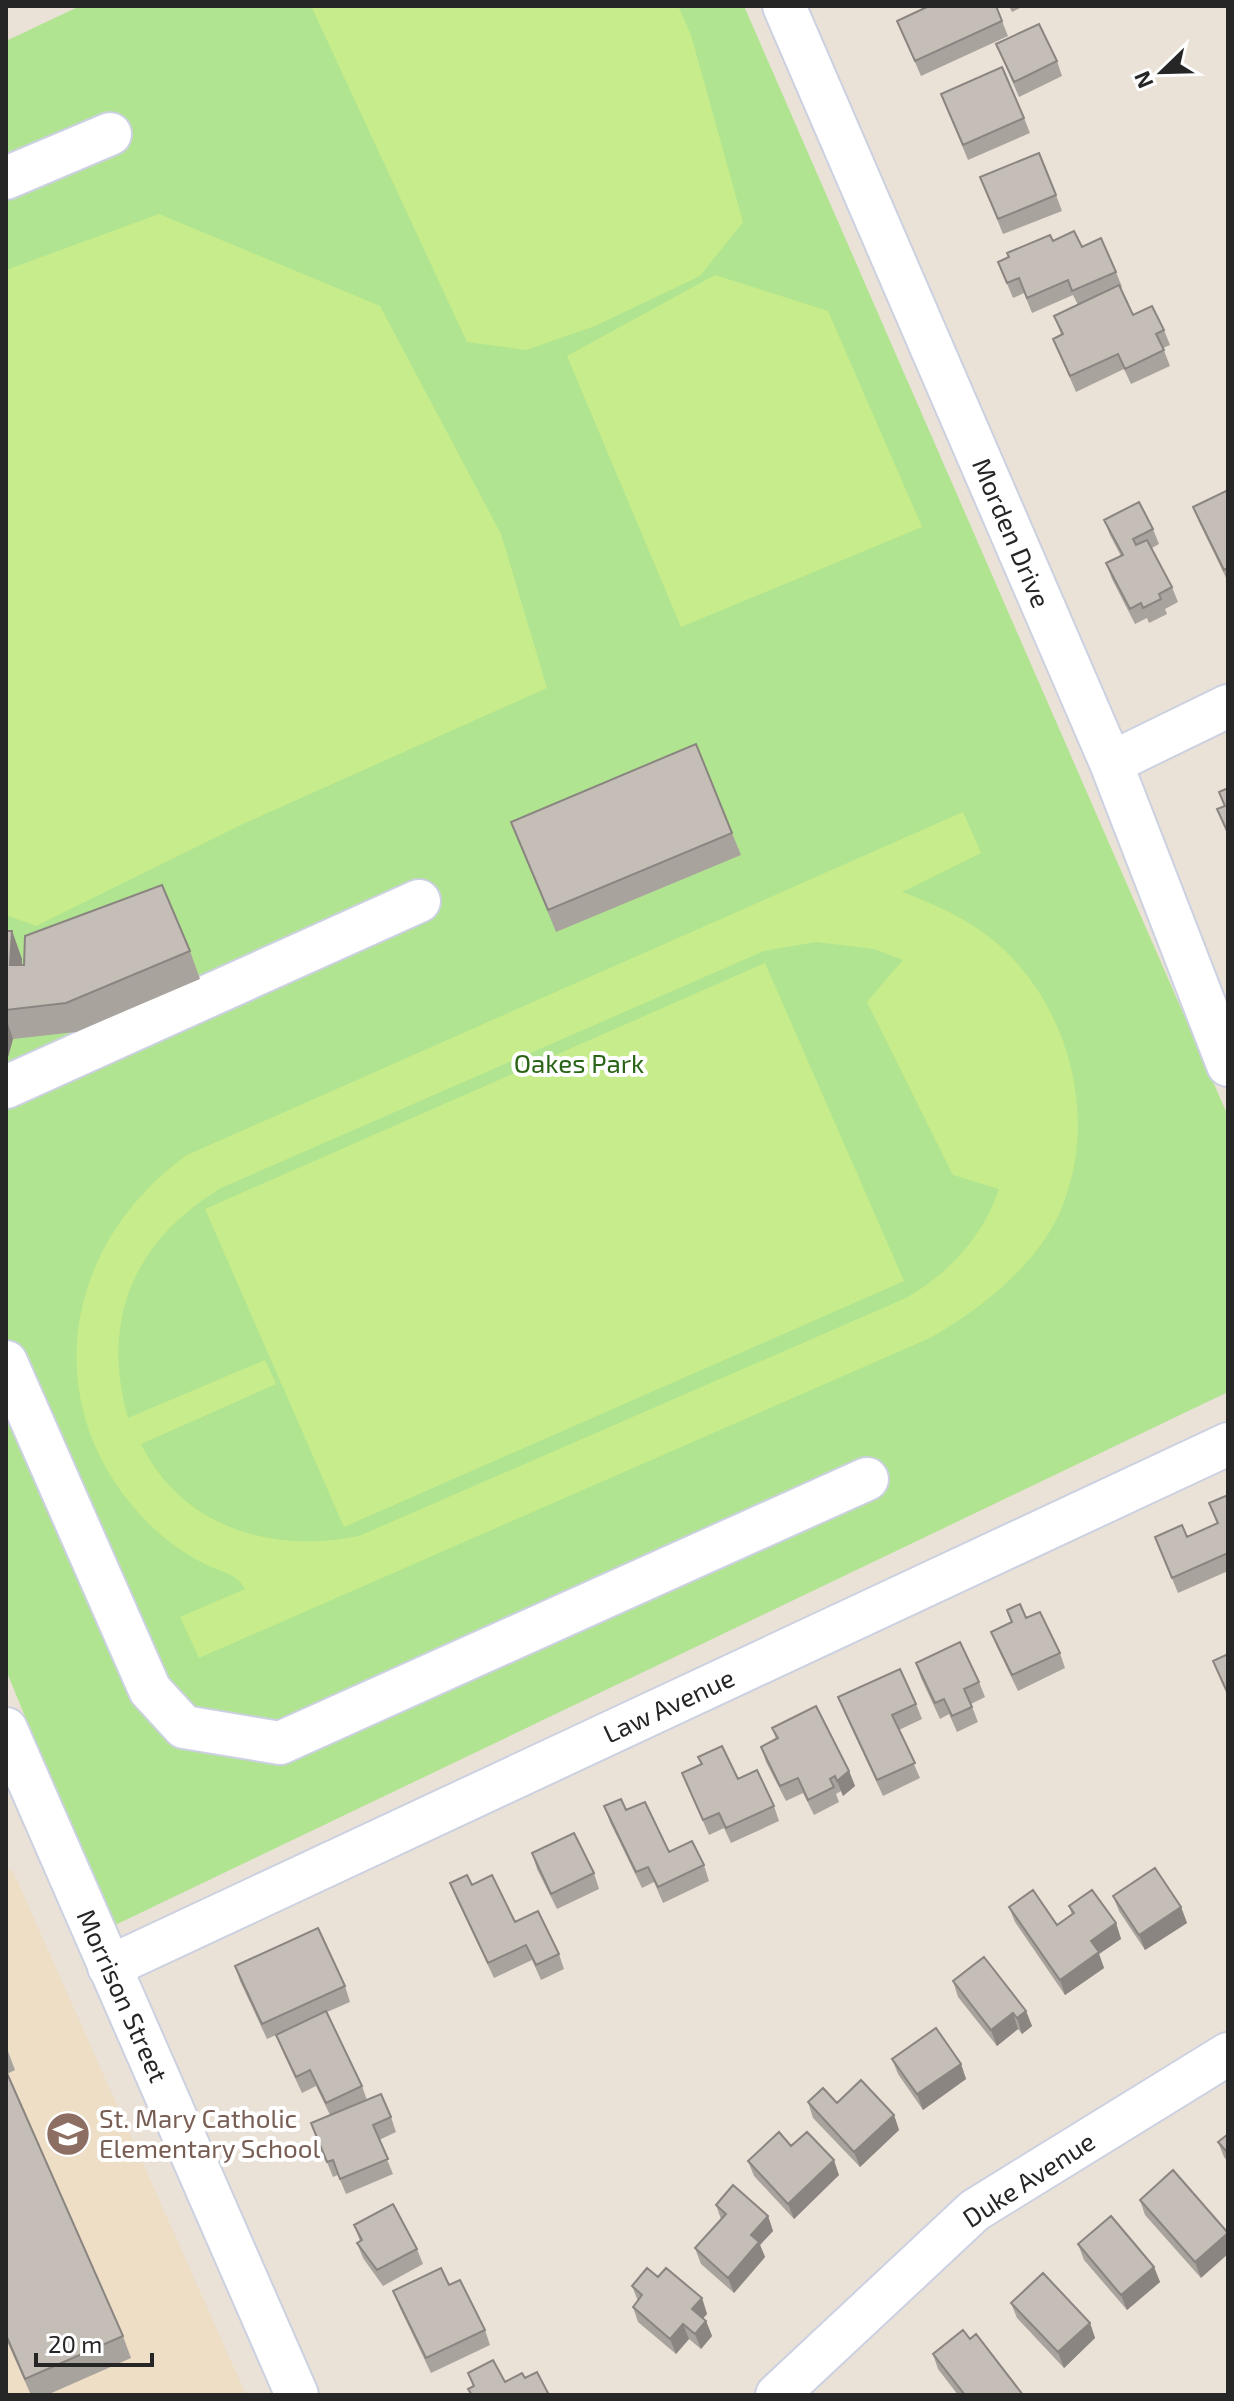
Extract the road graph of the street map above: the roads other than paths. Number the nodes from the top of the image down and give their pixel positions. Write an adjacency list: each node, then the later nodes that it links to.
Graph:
1 (784, 6): 5 (street, Morden Drive)
2 (110, 134): 3 (street)
3 (6, 178)
4 (1228, 706): 5 (street)
5 (1111, 763): 7 (street, Morden Drive)
6 (419, 901): 8 (street)
7 (1228, 1065)
8 (6, 1087)
9 (6, 1362): 11 (street)
10 (1228, 1444): 13 (street, Law Avenue)
11 (867, 1479)
12 (6, 1729): 13 (street, Morrison Street)
13 (109, 1967): 15 (street, Morrison Street)
14 (1228, 2054): 16 (street, Duke Avenue)
15 (297, 2395)
16 (777, 2395)

